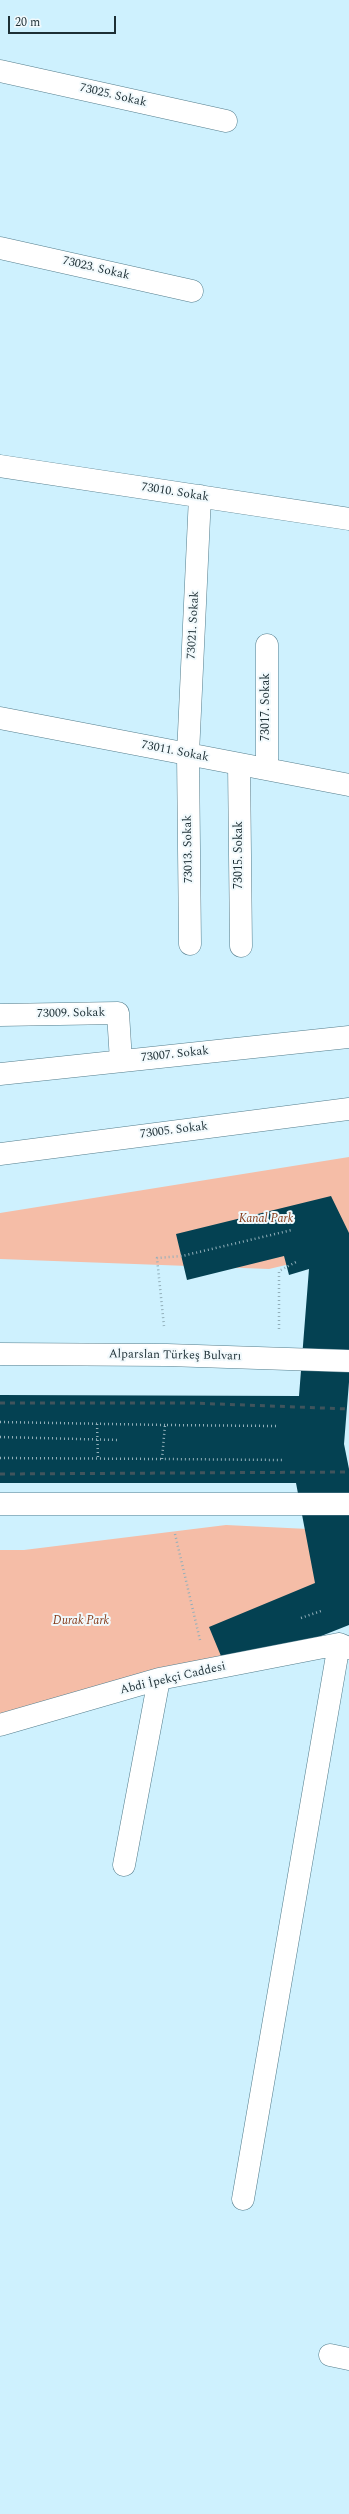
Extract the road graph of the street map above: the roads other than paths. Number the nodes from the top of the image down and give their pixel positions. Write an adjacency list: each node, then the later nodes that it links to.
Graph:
1 (0, 71): 2 (street, 73025. Sokak)
2 (226, 121)
3 (0, 248): 4 (street, 73023. Sokak)
4 (192, 291)
5 (0, 466): 6 (street, 73010. Sokak)
6 (200, 496): 7 (street, 73010. Sokak); 10 (street, 73021. Sokak)
7 (349, 519)
8 (267, 645): 12 (street, 73017. Sokak)
9 (0, 718): 10 (street, 73011. Sokak)
10 (188, 754): 11 (street, 73011. Sokak); 14 (street, 73013. Sokak)
11 (239, 764): 12 (street, 73011. Sokak); 15 (street, 73015. Sokak)
12 (267, 769): 13 (street, 73011. Sokak)
13 (349, 785)
14 (190, 944)
15 (240, 946)
16 (0, 1015): 18 (street, 73009. Sokak)
17 (349, 1036): 18 (street, 73007. Sokak)
18 (121, 1061): 19 (street, 73007. Sokak)
19 (0, 1074)
20 (349, 1109): 21 (street, 73005. Sokak)
21 (0, 1154)
22 (0, 1354): 23 (street, Alparslan Türkeş Bulvarı)
23 (349, 1361)
24 (0, 1504): 25 (street)
25 (349, 1504)
26 (344, 1646): 27 (street, Abdi İpekçi Caddesi); 30 (street)
27 (159, 1679): 28 (street, Abdi İpekçi Caddesi); 29 (street)
28 (0, 1725)
29 (124, 1865)
30 (243, 2198)

